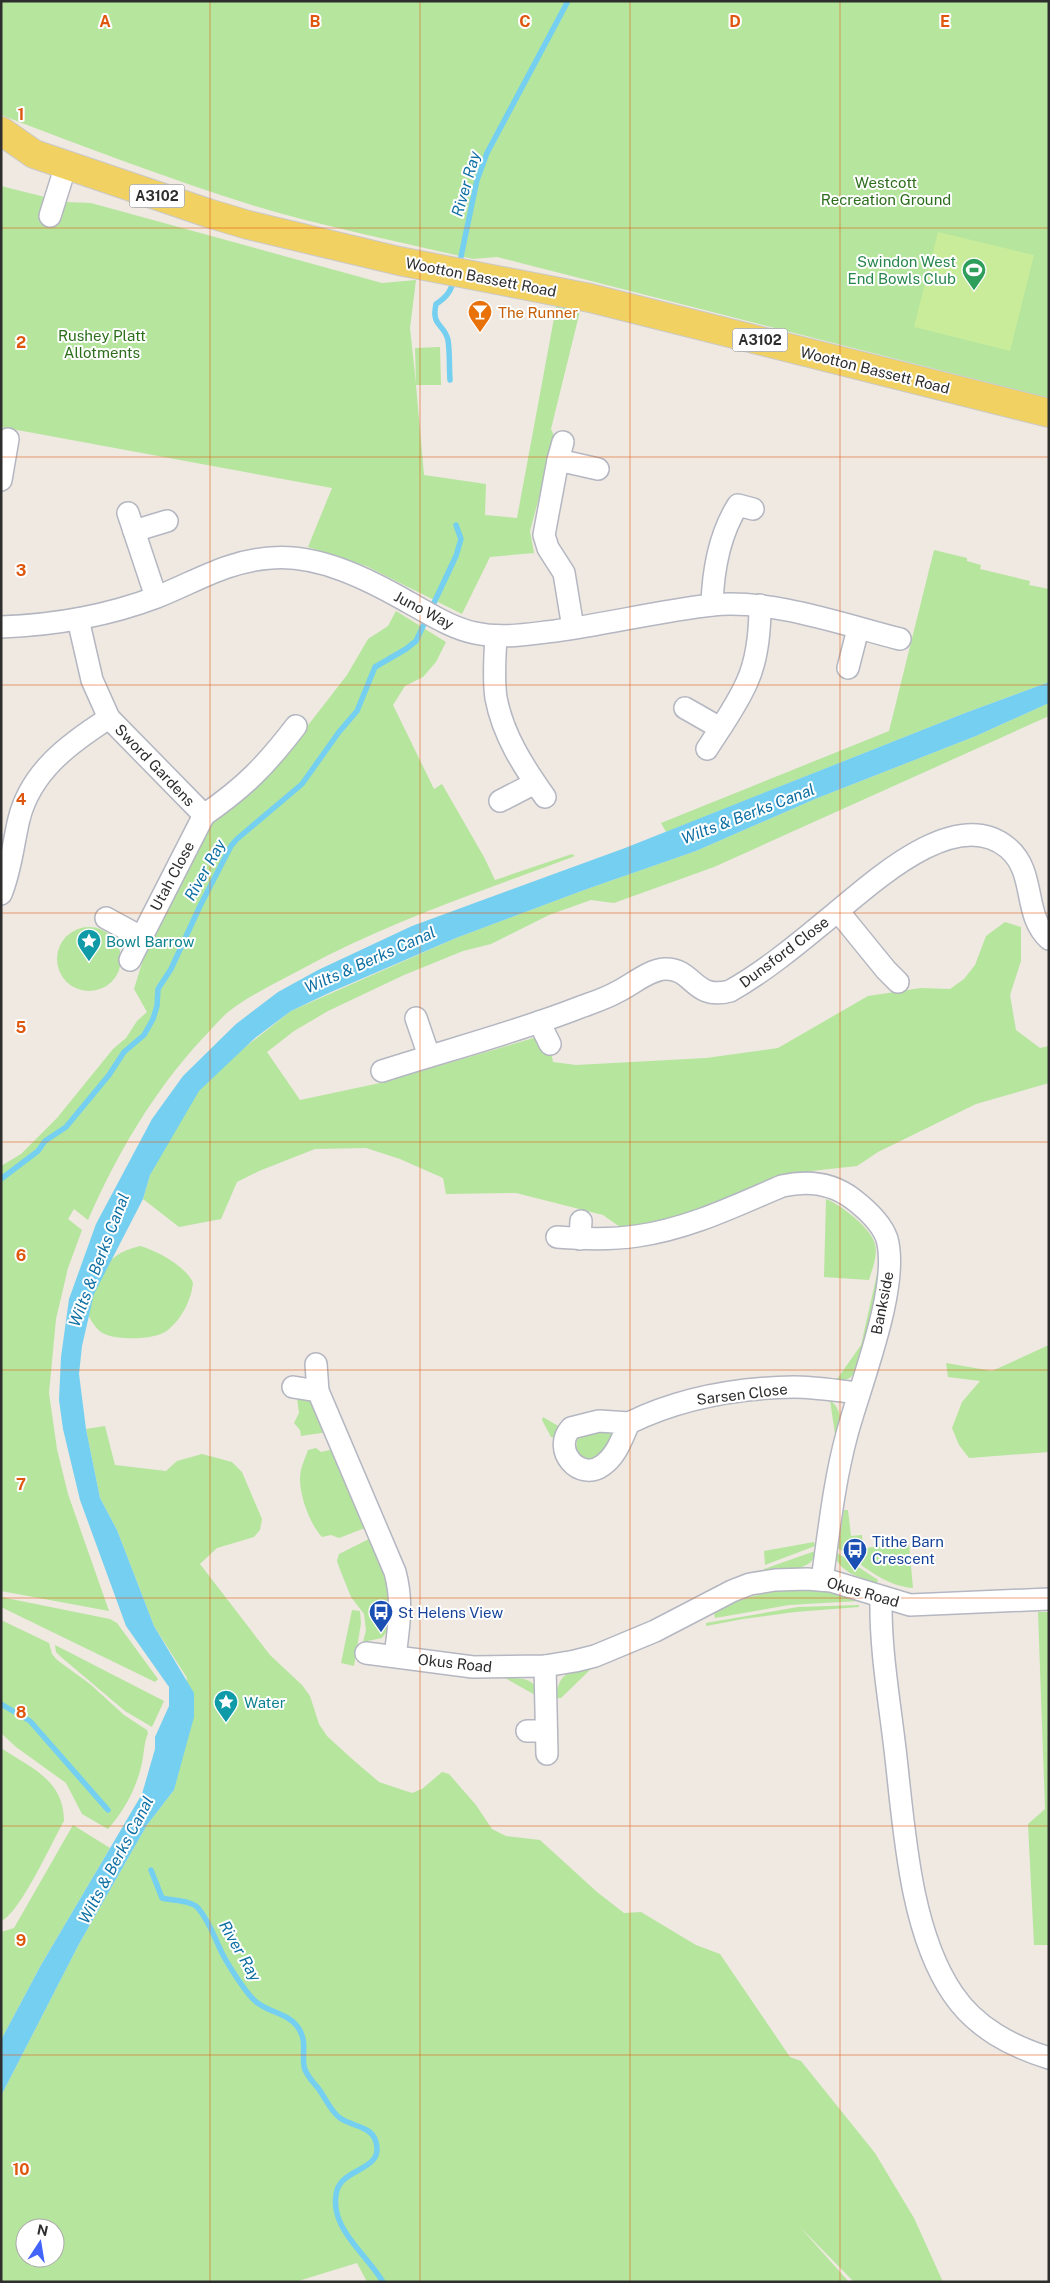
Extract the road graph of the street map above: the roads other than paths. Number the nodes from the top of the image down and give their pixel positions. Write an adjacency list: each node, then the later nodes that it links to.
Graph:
1 (1, 131): 3 (main road, Wootton Bassett Road / A3102)
2 (1, 154): 3 (main road, Wootton Bassett Road / A3102)
3 (34, 154): 4 (main road, Wootton Bassett Road / A3102)
4 (66, 165): 5 (street); 6 (main road, Wootton Bassett Road / A3102)
5 (50, 216)
6 (1049, 413)
7 (8, 440): 9 (street)
8 (598, 469): 17 (street)
9 (1, 480)
10 (753, 509): 13 (street)
11 (167, 521): 12 (street)
12 (156, 597): 15 (street, Juno Way); 19 (street, Juno Way)
13 (712, 605): 14 (street, Juno Way); 17 (street, Juno Way)
14 (760, 605): 18 (street, Juno Way); 25 (street)
15 (78, 619): 16 (street, Juno Way); 23 (street, Sword Gardens)
16 (1, 627)
17 (573, 628): 19 (street, Juno Way)
18 (858, 629): 20 (street, Juno Way); 21 (street)
19 (496, 636): 27 (street)
20 (900, 639)
21 (848, 668)
22 (685, 708): 25 (street)
23 (109, 718): 28 (street, Sword Gardens); 29 (street)
24 (296, 726): 28 (street, Sword Gardens)
25 (720, 728): 26 (street)
26 (707, 749)
27 (500, 801)
28 (204, 815): 33 (street, Utah Close)
29 (10, 816): 30 (street)
30 (1, 894)
31 (838, 912): 34 (street, Dunsford Close); 36 (street, Dunsford Close); 38 (street, Dunsford Close)
32 (106, 918): 33 (street)
33 (141, 937): 35 (street, Utah Close)
34 (1049, 939)
35 (130, 960)
36 (898, 982)
37 (416, 1018): 40 (street)
38 (539, 1022): 39 (street); 40 (street, Dunsford Close)
39 (550, 1044)
40 (429, 1056): 41 (street, Dunsford Close)
41 (382, 1071)
42 (557, 1237): 46 (street, Bankside)
43 (316, 1364): 45 (street)
44 (293, 1387): 45 (street)
45 (318, 1391): 52 (street)
46 (859, 1393): 47 (street, Sarsen Close); 48 (street, Bankside)
47 (629, 1423)
48 (822, 1580): 49 (street, Okus Road); 53 (street, Okus Road)
49 (880, 1597): 50 (street, Okus Road); 55 (street)
50 (1049, 1599)
51 (366, 1653): 52 (street, Okus Road)
52 (395, 1656): 53 (street, Okus Road)
53 (545, 1666): 54 (street)
54 (547, 1754)
55 (1049, 2058)

